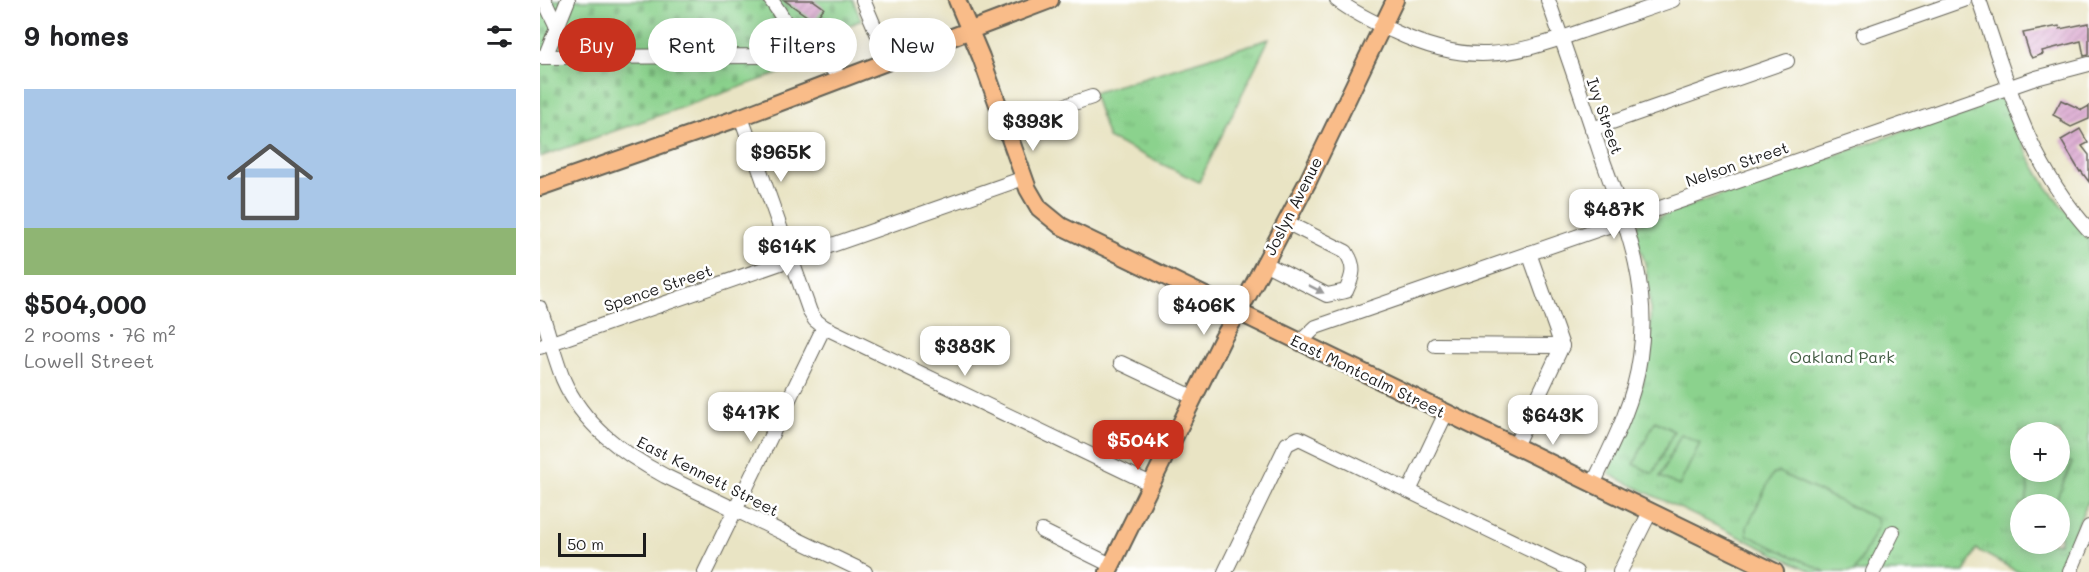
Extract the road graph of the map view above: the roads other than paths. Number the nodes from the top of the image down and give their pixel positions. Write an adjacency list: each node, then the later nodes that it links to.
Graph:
1 (544, 0): 16 (street)
2 (568, 0): 16 (street)
3 (771, 0): 13 (street)
4 (863, 0): 14 (street)
5 (957, 0): 17 (main road, East Montcalm Street)
6 (1050, 0): 17 (main road)
7 (1337, 0): 15 (street)
8 (1395, 0): 15 (main road, Joslyn Avenue)
9 (1548, 0): 20 (street, Ivy Street)
10 (1673, 0): 20 (street)
11 (1963, 0): 18 (street)
12 (1979, 0): 28 (street)
13 (783, 18)
14 (871, 18)
15 (1383, 26): 20 (street); 36 (main road, Joslyn Avenue)
16 (557, 27): 22 (street)
17 (970, 30): 19 (main road); 31 (main road, East Montcalm Street)
18 (1863, 34)
19 (956, 35)
20 (1561, 39): 32 (street, Ivy Street)
21 (749, 56): 22 (street)
22 (543, 57)
23 (1786, 61): 32 (street)
24 (2089, 64): 28 (street, Nelson Street)
25 (869, 69): 27 (main road)
26 (835, 72): 27 (street)
27 (842, 79): 30 (main road)
28 (2009, 88): 35 (street, Nelson Street); 37 (street)
29 (1092, 97): 31 (street)
30 (741, 117): 34 (main road); 39 (street)
31 (1005, 126): 33 (main road, East Montcalm Street)
32 (1592, 129): 35 (street, Ivy Street)
33 (1024, 178): 39 (street, Spence Street); 42 (main road, East Montcalm Street)
34 (540, 187)
35 (1624, 220): 38 (street, Nelson Street); 53 (street, Ivy Street)
36 (1286, 222): 40 (main road, Joslyn Avenue); 40 (street, one-way to 36)
37 (2089, 230)
38 (1529, 253): 44 (street, Nelson Street); 47 (street)
39 (791, 259): 43 (street); 45 (street, Spence Street)
40 (1264, 263): 42 (main road, Joslyn Avenue)
41 (540, 308): 45 (street, East Kennett Street)
42 (1237, 313): 44 (main road, East Montcalm Street); 49 (main road, Joslyn Avenue)
43 (824, 327): 52 (street); 55 (street)
44 (1299, 343): 50 (main road, East Montcalm Street)
45 (546, 345): 55 (street, East Kennett Street)
46 (1435, 345): 47 (street)
47 (1562, 346): 51 (street)
48 (1121, 363): 49 (street)
49 (1193, 398): 52 (main road, Joslyn Avenue)
50 (1446, 413): 51 (main road, East Montcalm Street); 54 (street)
51 (1515, 446): 53 (main road, East Montcalm Street)
52 (1151, 484): 60 (main road, Joslyn Avenue)
53 (1593, 484): 56 (main road, East Montcalm Street)
54 (1409, 491): 61 (street); 64 (street)
55 (736, 509): 62 (street); 63 (street, East Kennett Street)
56 (1650, 512): 65 (street); 66 (main road, East Montcalm Street)
57 (2089, 527): 68 (street)
58 (1042, 531): 60 (street)
59 (1893, 532): 67 (street)
60 (1109, 569)
61 (1229, 571)
62 (705, 572)
63 (865, 572)
64 (1576, 572)
65 (1620, 572)
66 (1775, 572)
67 (1873, 572)
68 (2070, 572)

